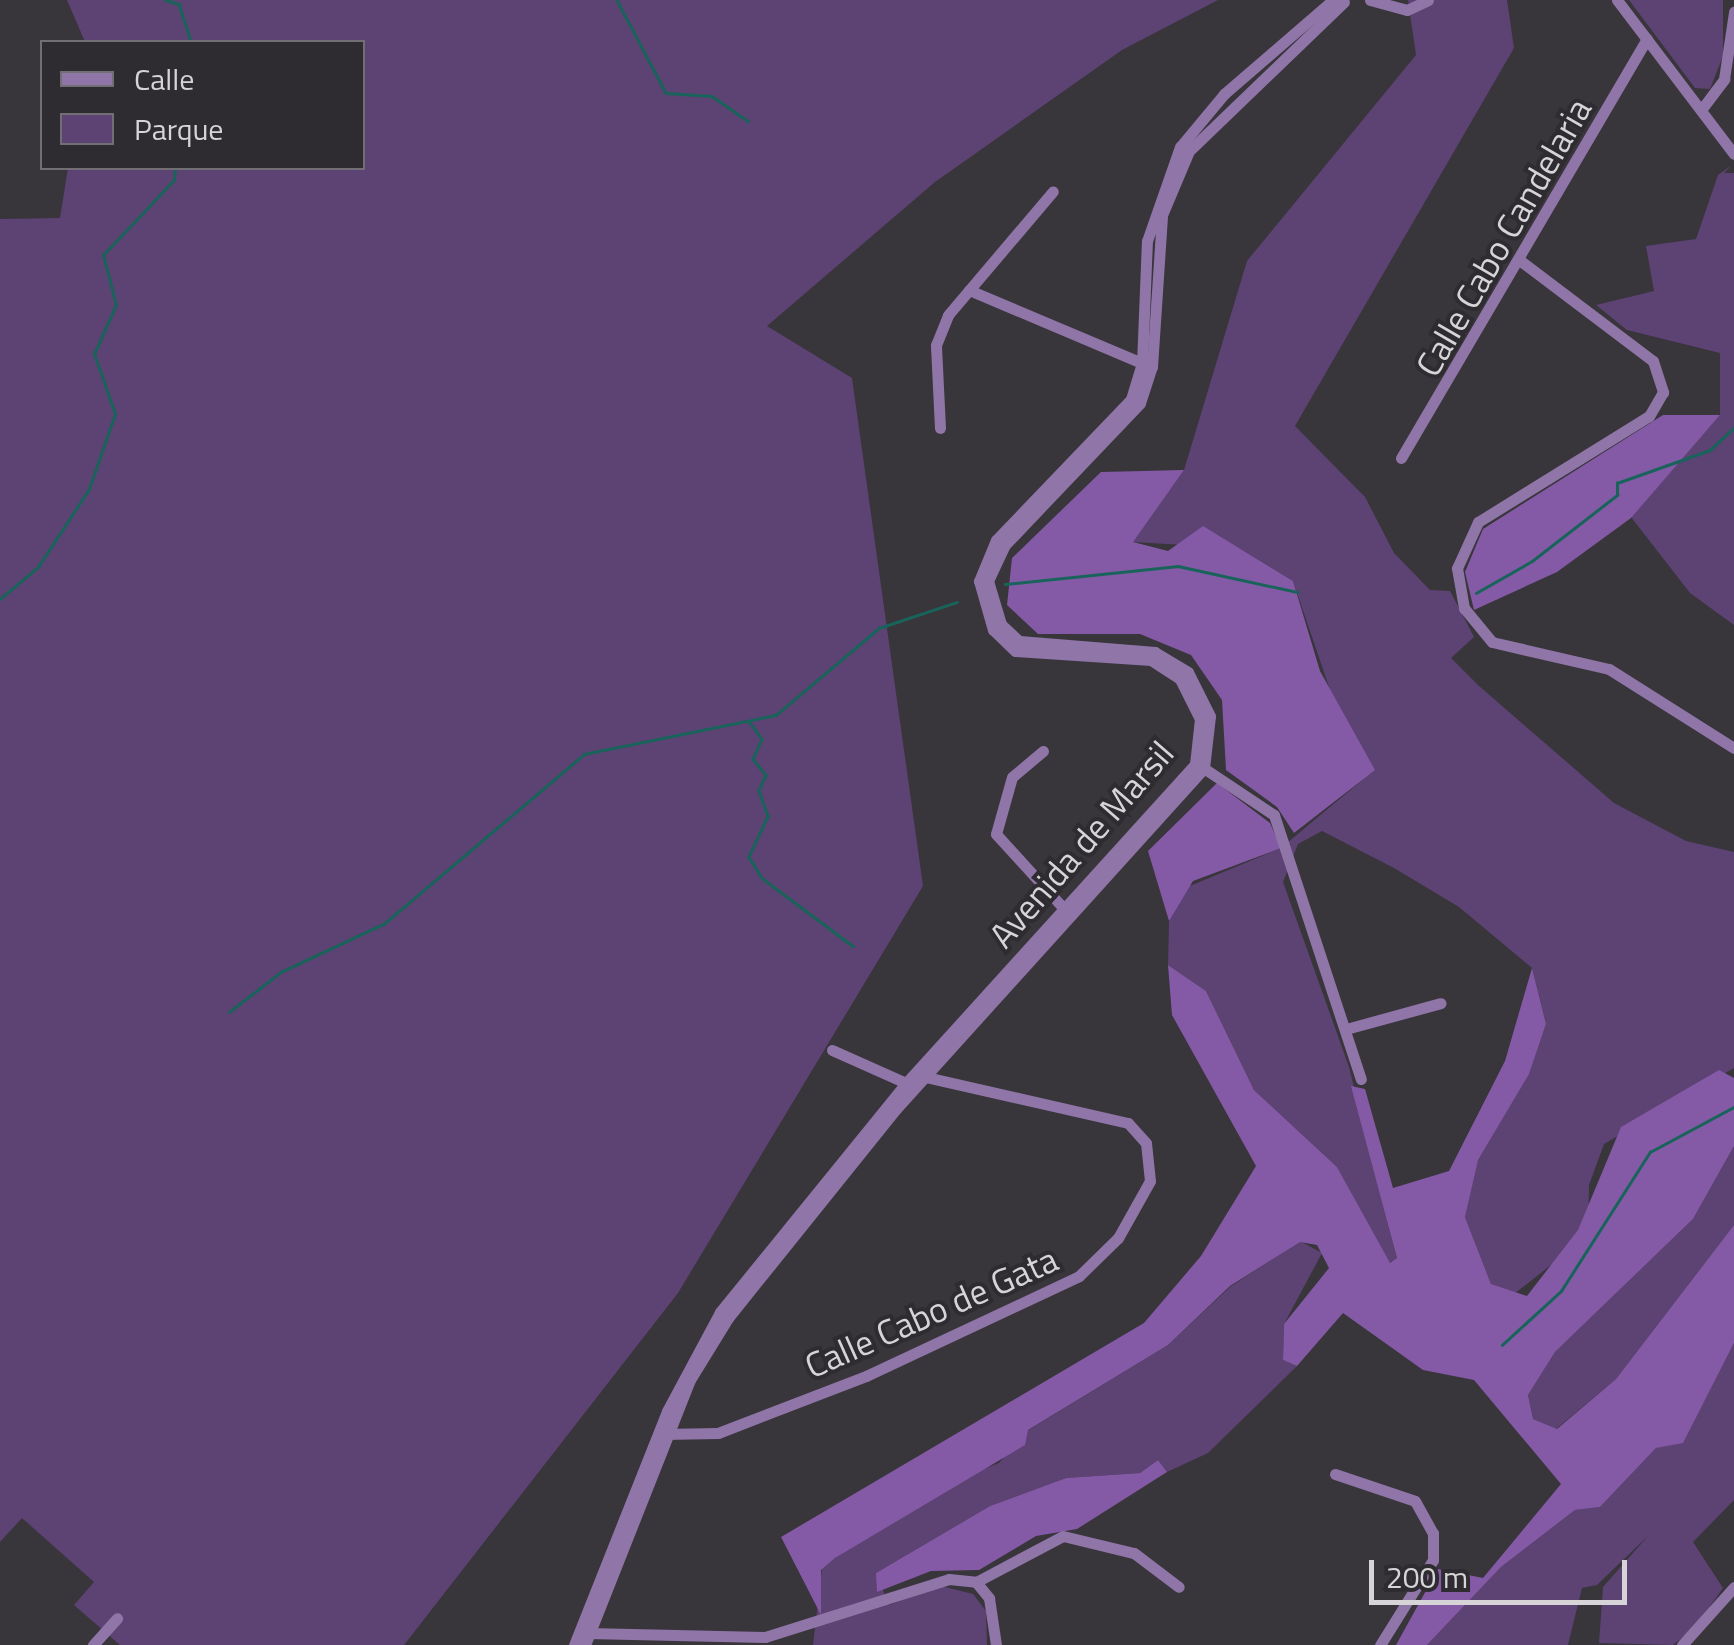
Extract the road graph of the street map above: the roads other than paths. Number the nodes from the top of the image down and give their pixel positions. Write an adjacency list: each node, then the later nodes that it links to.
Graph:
1 (1368, 0): 2 (street); 4 (street)
2 (1428, 0)
3 (1618, 0): 6 (street)
4 (1339, 1): 12 (street, Avenida de Marsil)
5 (1734, 12): 7 (street)
6 (1647, 39): 7 (street); 10 (street, Calle Cabo Candelaria)
7 (1701, 110): 8 (street)
8 (1734, 154)
9 (1054, 191): 11 (street)
10 (1522, 262): 14 (street, Calle Cabo Candelaria); 15 (street)
11 (969, 290): 12 (street); 13 (street)
12 (1147, 365): 17 (street, Avenida de Marsil)
13 (940, 428)
14 (1401, 458)
15 (1734, 748)
16 (1043, 752): 18 (street)
17 (1200, 766): 18 (street, Avenida de Marsil); 20 (street)
18 (1066, 912): 22 (street, Avenida de Marsil); 24 (street, Avenida de Marsil)
19 (1441, 1003): 20 (street)
20 (1346, 1030): 23 (street)
21 (832, 1050): 24 (street)
22 (925, 1077): 25 (street, Avenida de Marsil); 25 (street, Calle Cabo de Gata)
23 (1361, 1079)
24 (906, 1083): 25 (street, Avenida de Marsil)
25 (662, 1435): 31 (street, Avenida de Marsil)
26 (1335, 1474): 35 (street)
27 (976, 1582): 29 (street); 31 (street); 34 (street)
28 (1734, 1586): 36 (street)
29 (1179, 1587)
30 (117, 1618): 32 (street)
31 (585, 1637): 33 (street, Avenida de Marsil)
32 (93, 1645)
33 (574, 1645)
34 (996, 1645)
35 (1380, 1645)
36 (1682, 1645)

